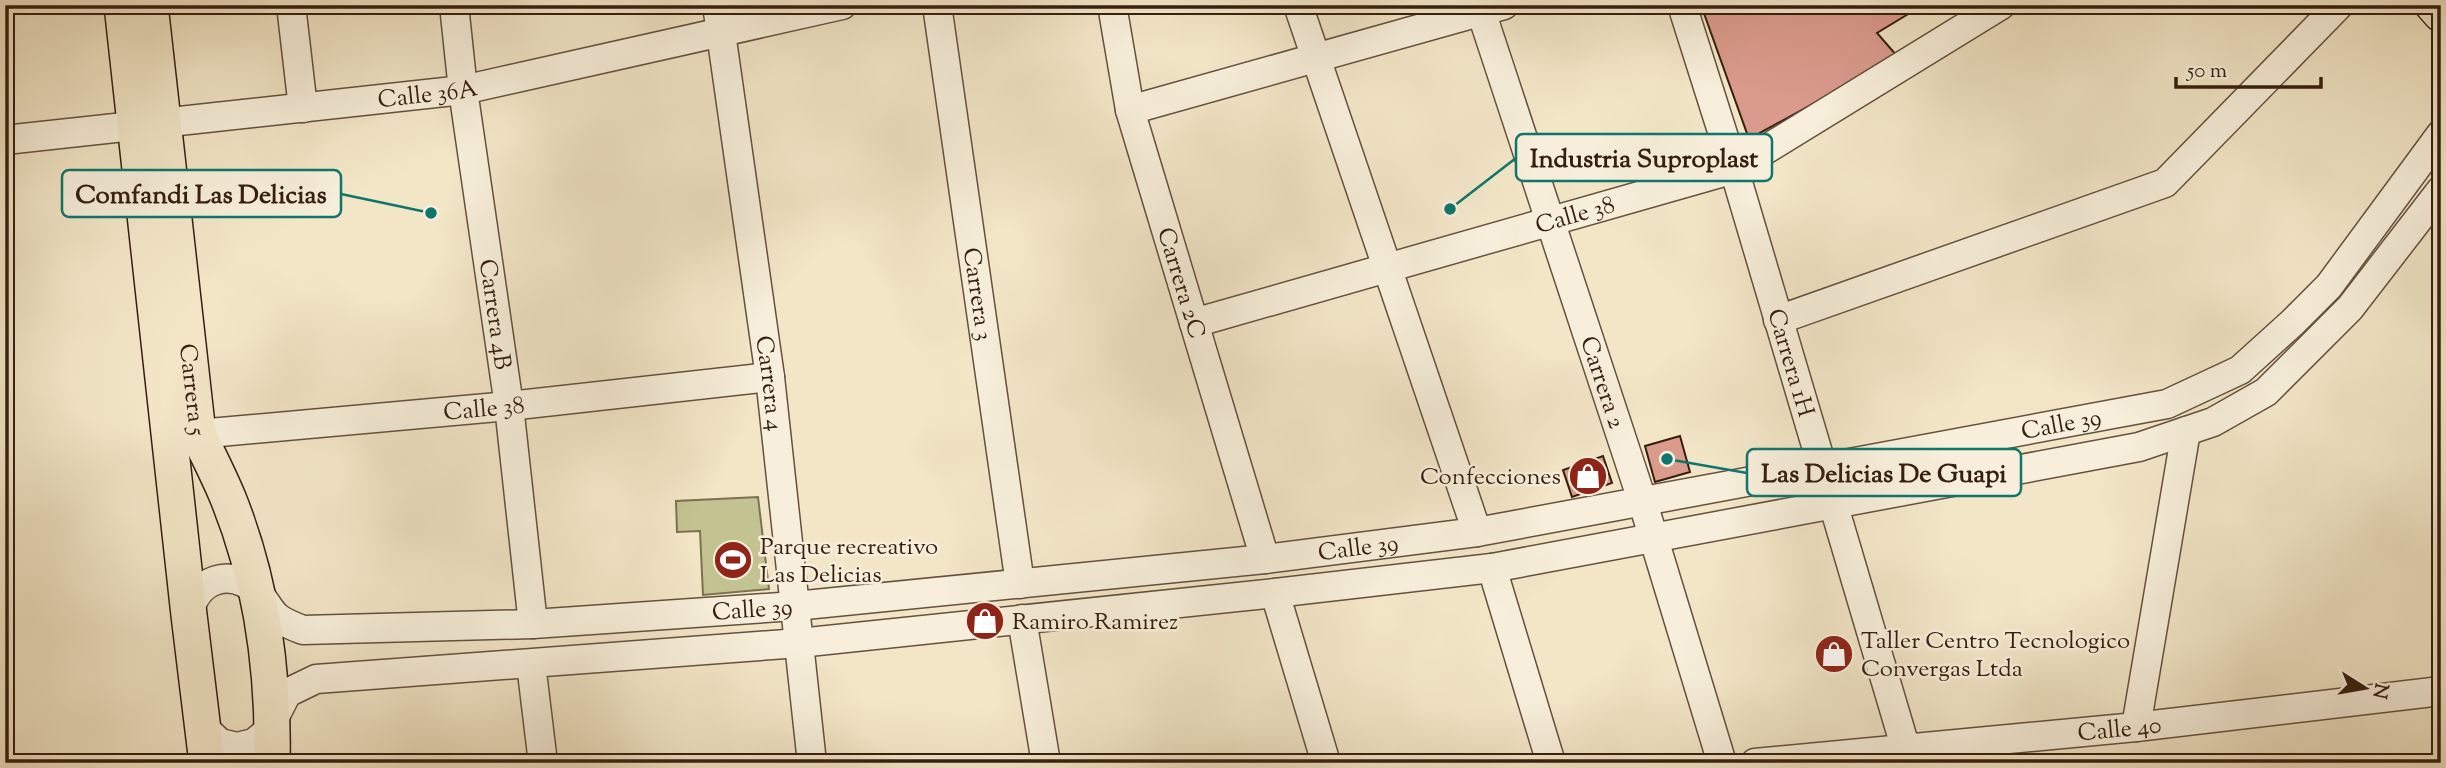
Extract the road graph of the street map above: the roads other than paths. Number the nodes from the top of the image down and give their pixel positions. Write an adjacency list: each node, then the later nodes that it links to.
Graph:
1 (122, 5): 20 (main road, Carrera 5)
2 (150, 5): 20 (main road, Carrera 5)
3 (291, 5): 18 (street)
4 (454, 5): 17 (street, Carrera 4B)
5 (842, 5): 15 (street, Calle 36A)
6 (937, 5): 42 (street, Carrera 3)
7 (1112, 5): 19 (street, Carrera 2C)
8 (1298, 5): 16 (street)
9 (1682, 5): 23 (street, Carrera 1H)
10 (2001, 5): 23 (street, Calle 38)
11 (2339, 5): 29 (street)
12 (2433, 5): 14 (main road)
13 (1488, 8): 16 (street); 25 (street, Carrera 2)
14 (2441, 14)
15 (719, 18): 17 (street, Calle 36A); 31 (street, Carrera 4)
16 (1316, 57): 19 (street); 26 (street)
17 (463, 90): 18 (street, Calle 36A); 32 (street, Carrera 4B)
18 (303, 108): 20 (street, Calle 36A)
19 (1130, 110): 30 (street, Carrera 2C)
20 (150, 124): 22 (street, Calle 36A); 34 (main road, Carrera 5); 46 (main road, Carrera 5)
21 (2441, 134): 27 (street, Calle 39)
22 (5, 140)
23 (1734, 169): 25 (street, Calle 38); 29 (street, Carrera 1H)
24 (2441, 190): 28 (street, Calle 39)
25 (1550, 221): 26 (street, Calle 38); 36 (street, Carrera 2)
26 (1387, 268): 30 (street, Calle 38); 38 (street)
27 (2329, 286): 28 (street); 35 (street, Calle 39)
28 (2350, 308): 33 (street, Calle 39)
29 (1778, 320): 35 (street, Carrera 1H)
30 (1194, 323): 40 (street, Carrera 2C)
31 (770, 377): 32 (street, Calle 38); 45 (street, Carrera 4)
32 (509, 406): 34 (street, Calle 38); 48 (street, Carrera 4B)
33 (2186, 431): 37 (street, Calle 39); 54 (street)
34 (198, 434): 43 (main road, Carrera 5)
35 (1823, 469): 36 (street, Calle 39); 37 (street, Carrera 1H)
36 (1643, 503): 38 (street, Calle 39); 39 (street, Carrera 2)
37 (1833, 503): 39 (street, Calle 39); 55 (street, Carrera 1H)
38 (1477, 532): 40 (street, Calle 39)
39 (1654, 537): 41 (street, Calle 39); 63 (street, Carrera 2)
40 (1265, 559): 42 (street, Calle 39)
41 (1492, 568): 44 (street, Calle 39); 62 (street)
42 (1020, 584): 45 (street, Calle 39)
43 (257, 592): 46 (street, Calle 39); 48 (street, Calle 39); 53 (main road, Carrera 5)
44 (1275, 593): 47 (street, Calle 39); 61 (street)
45 (795, 606): 48 (street, Calle 39); 49 (street, Carrera 4)
46 (189, 615): 52 (main road, Carrera 5)
47 (1022, 619): 49 (street, Calle 39); 60 (street)
48 (533, 624)
49 (799, 643): 50 (street, Calle 39); 59 (street, Carrera 4)
50 (531, 664): 53 (street, Calle 39); 58 (street)
51 (2441, 691): 54 (street, Calle 40)
52 (201, 715): 53 (street, Calle 39); 56 (main road, Carrera 5)
53 (273, 716): 57 (main road, Carrera 5)
54 (2136, 727): 55 (street, Calle 40)
55 (1908, 755): 64 (street, Calle 40)
56 (207, 763)
57 (272, 763)
58 (543, 763)
59 (812, 763)
60 (1046, 763)
61 (1326, 763)
62 (1551, 763)
63 (1722, 763)
64 (1755, 763)

